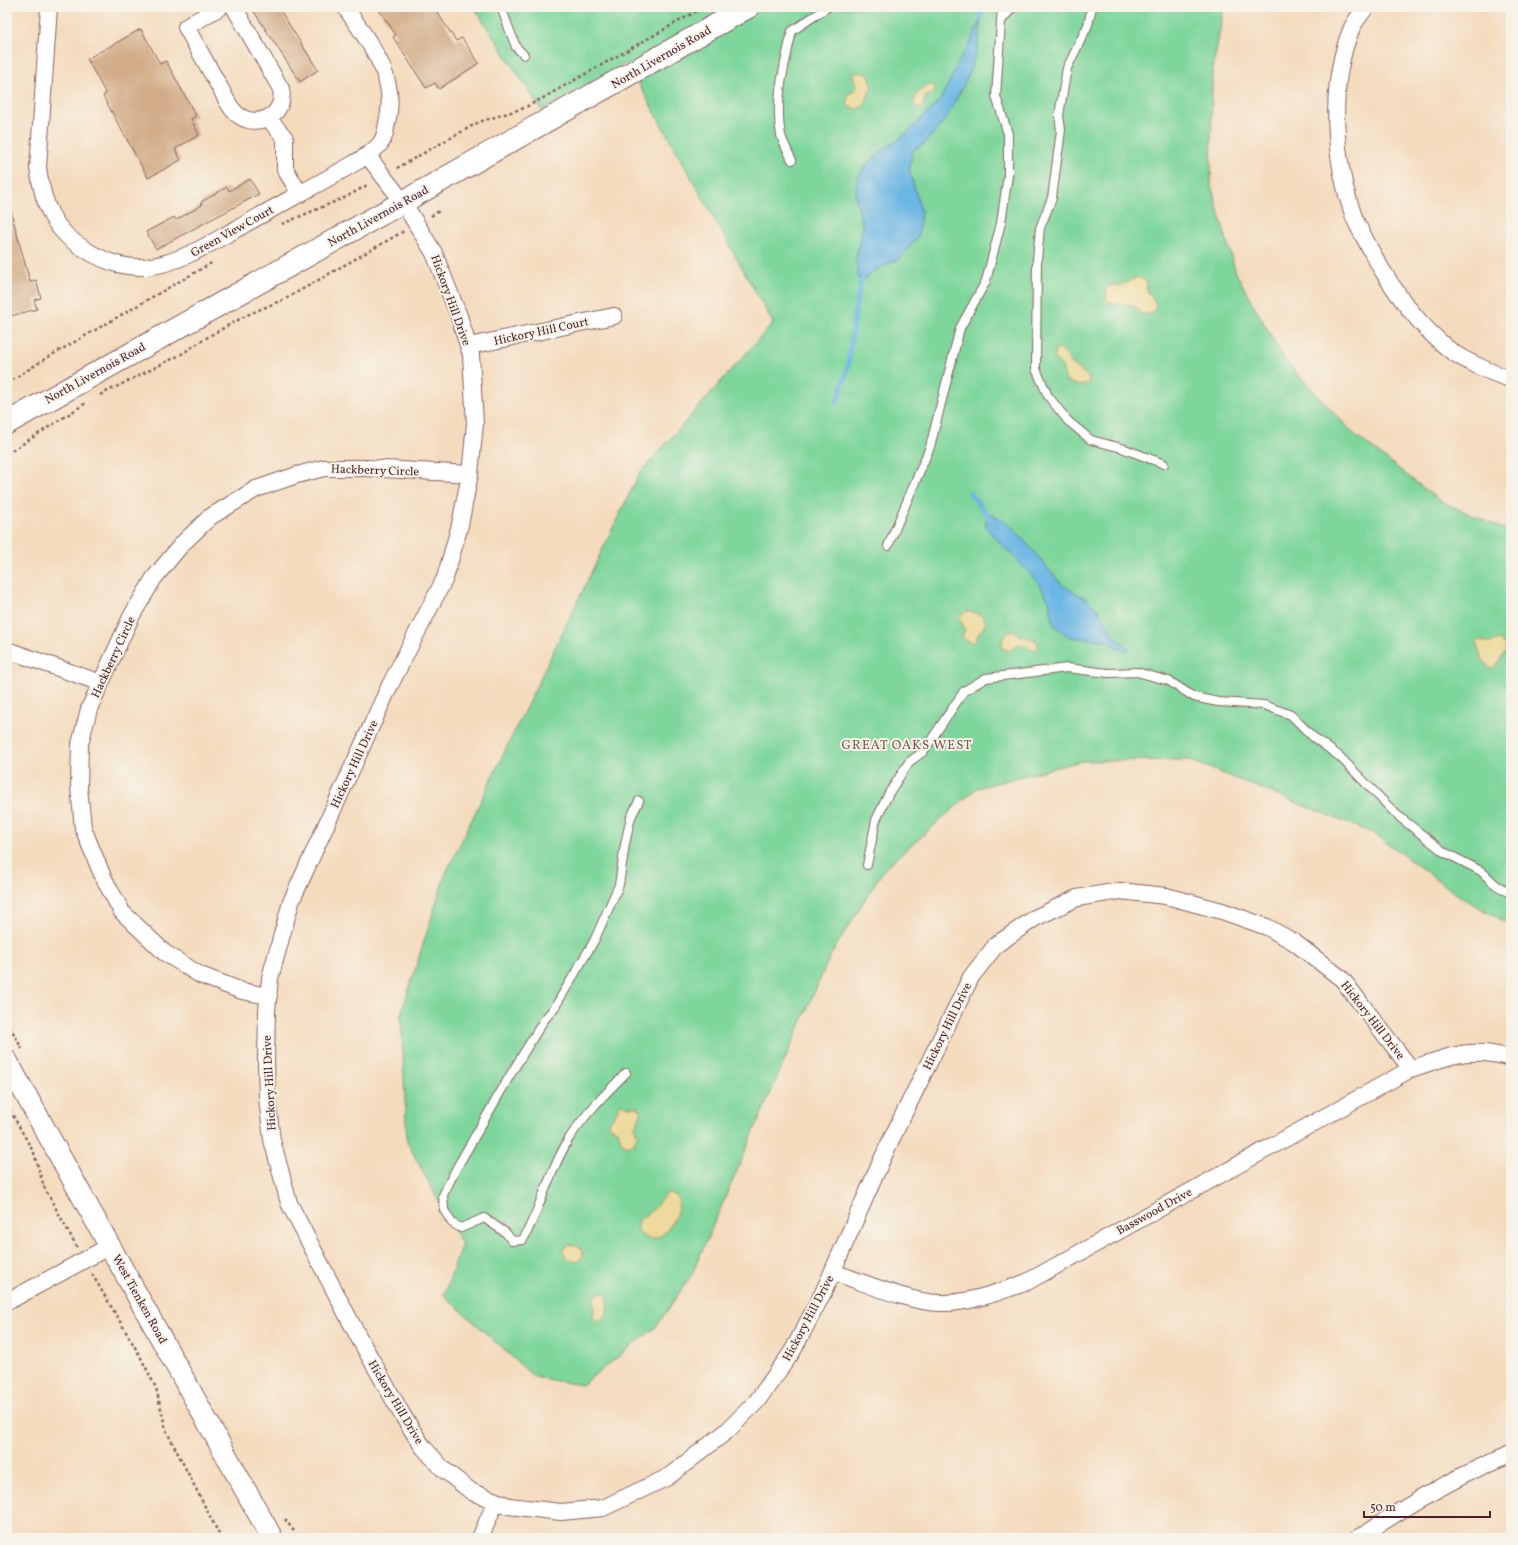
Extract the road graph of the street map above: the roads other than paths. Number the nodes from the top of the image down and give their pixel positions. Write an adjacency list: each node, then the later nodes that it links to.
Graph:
1 (49, 7): 17 (street, Green View Court)
2 (220, 7): 14 (street)
3 (234, 7): 14 (street)
4 (345, 7): 15 (street, Green View Court)
5 (501, 7): 13 (lane)
6 (748, 7): 18 (main road, North Livernois Road)
7 (828, 7): 16 (lane)
8 (1002, 7): 12 (lane)
9 (1013, 7): 12 (lane)
10 (1092, 7): 23 (lane)
11 (1366, 7): 21 (street)
12 (1002, 20): 25 (lane)
13 (524, 56)
14 (269, 118): 17 (street)
15 (367, 155): 17 (street, Green View Court); 18 (street)
16 (792, 160)
17 (300, 194)
18 (404, 202): 20 (street, Hickory Hill Drive); 22 (main road, North Livernois Road)
19 (614, 316): 20 (street, Hickory Hill Court)
20 (468, 346): 24 (street, Hickory Hill Drive)
21 (1511, 379)
22 (7, 423)
23 (1164, 464)
24 (470, 474): 27 (street, Hackberry Circle); 31 (street, Hickory Hill Drive)
25 (888, 546)
26 (7, 650): 27 (street)
27 (100, 683): 31 (street, Hackberry Circle)
28 (639, 801): 35 (lane)
29 (867, 865): 30 (lane)
30 (1511, 894)
31 (269, 996): 40 (street, Hickory Hill Drive)
32 (1511, 1058): 34 (street, Basswood Drive)
33 (7, 1061): 36 (street, West Tienken Road)
34 (1411, 1069): 37 (street, Basswood Drive); 37 (street, Hickory Hill Drive)
35 (626, 1072)
36 (110, 1246): 38 (street); 41 (street, West Tienken Road)
37 (833, 1272): 40 (street, Hickory Hill Drive)
38 (7, 1302)
39 (1511, 1454): 43 (street)
40 (496, 1501): 42 (street)
41 (272, 1538)
42 (480, 1538)
43 (1358, 1538)

